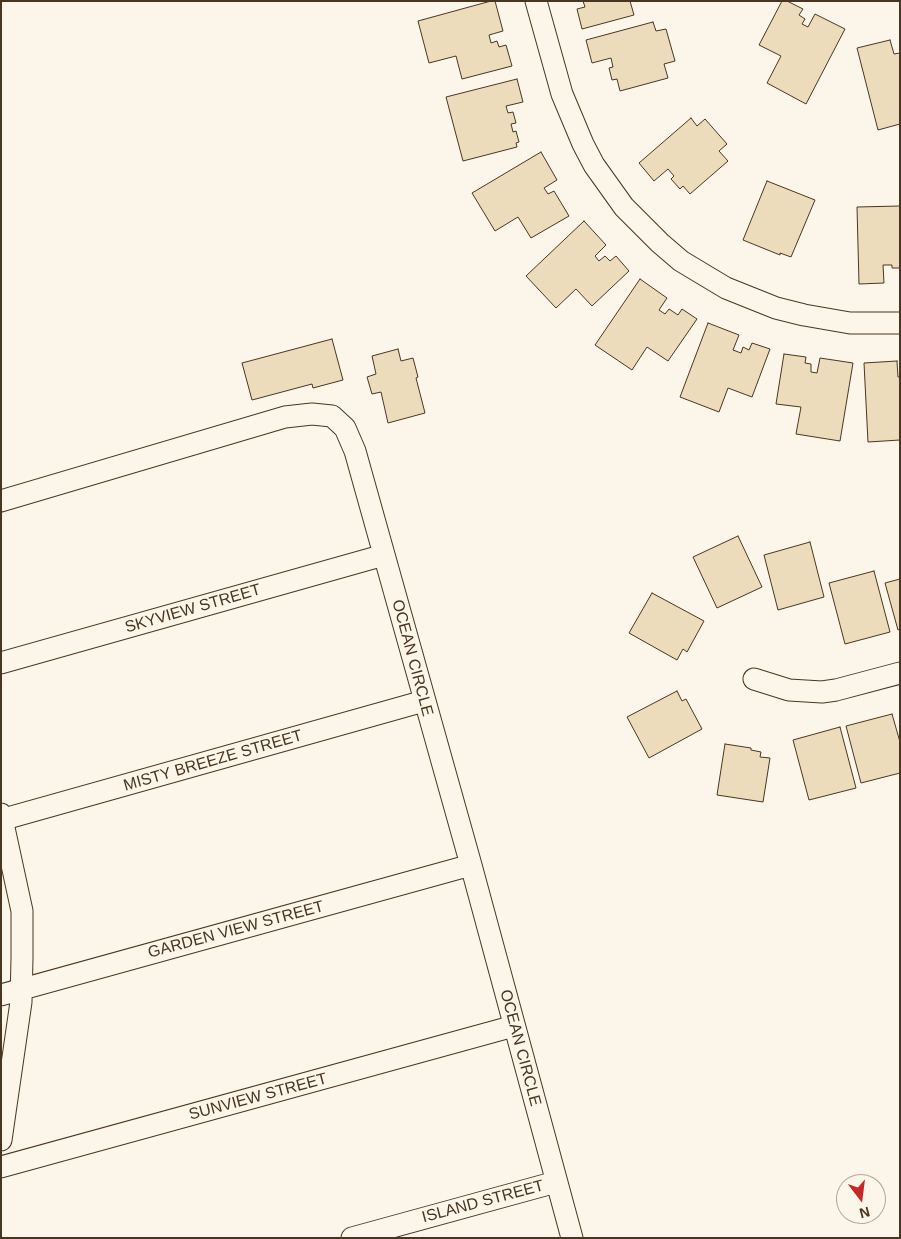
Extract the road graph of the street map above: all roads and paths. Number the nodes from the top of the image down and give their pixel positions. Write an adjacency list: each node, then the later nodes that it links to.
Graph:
1 (536, 1): 2 (street)
2 (900, 323)
3 (1, 501): 4 (street, OCEAN CIRCLE)
4 (384, 555): 5 (street, SKYVIEW STREET); 8 (street, OCEAN CIRCLE)
5 (1, 663)
6 (900, 673): 7 (street)
7 (754, 679)
8 (424, 701): 9 (street, MISTY BREEZE STREET); 10 (street, OCEAN CIRCLE)
9 (2, 818): 11 (street)
10 (471, 865): 11 (street, GARDEN VIEW STREET); 12 (street, OCEAN CIRCLE)
11 (11, 992): 13 (street)
12 (514, 1026): 14 (street, SUNVIEW STREET); 15 (street, OCEAN CIRCLE)
13 (1, 1140)
14 (1, 1167)
15 (556, 1182): 16 (street, ISLAND STREET); 17 (street, OCEAN CIRCLE)
16 (352, 1238)
17 (572, 1238)

